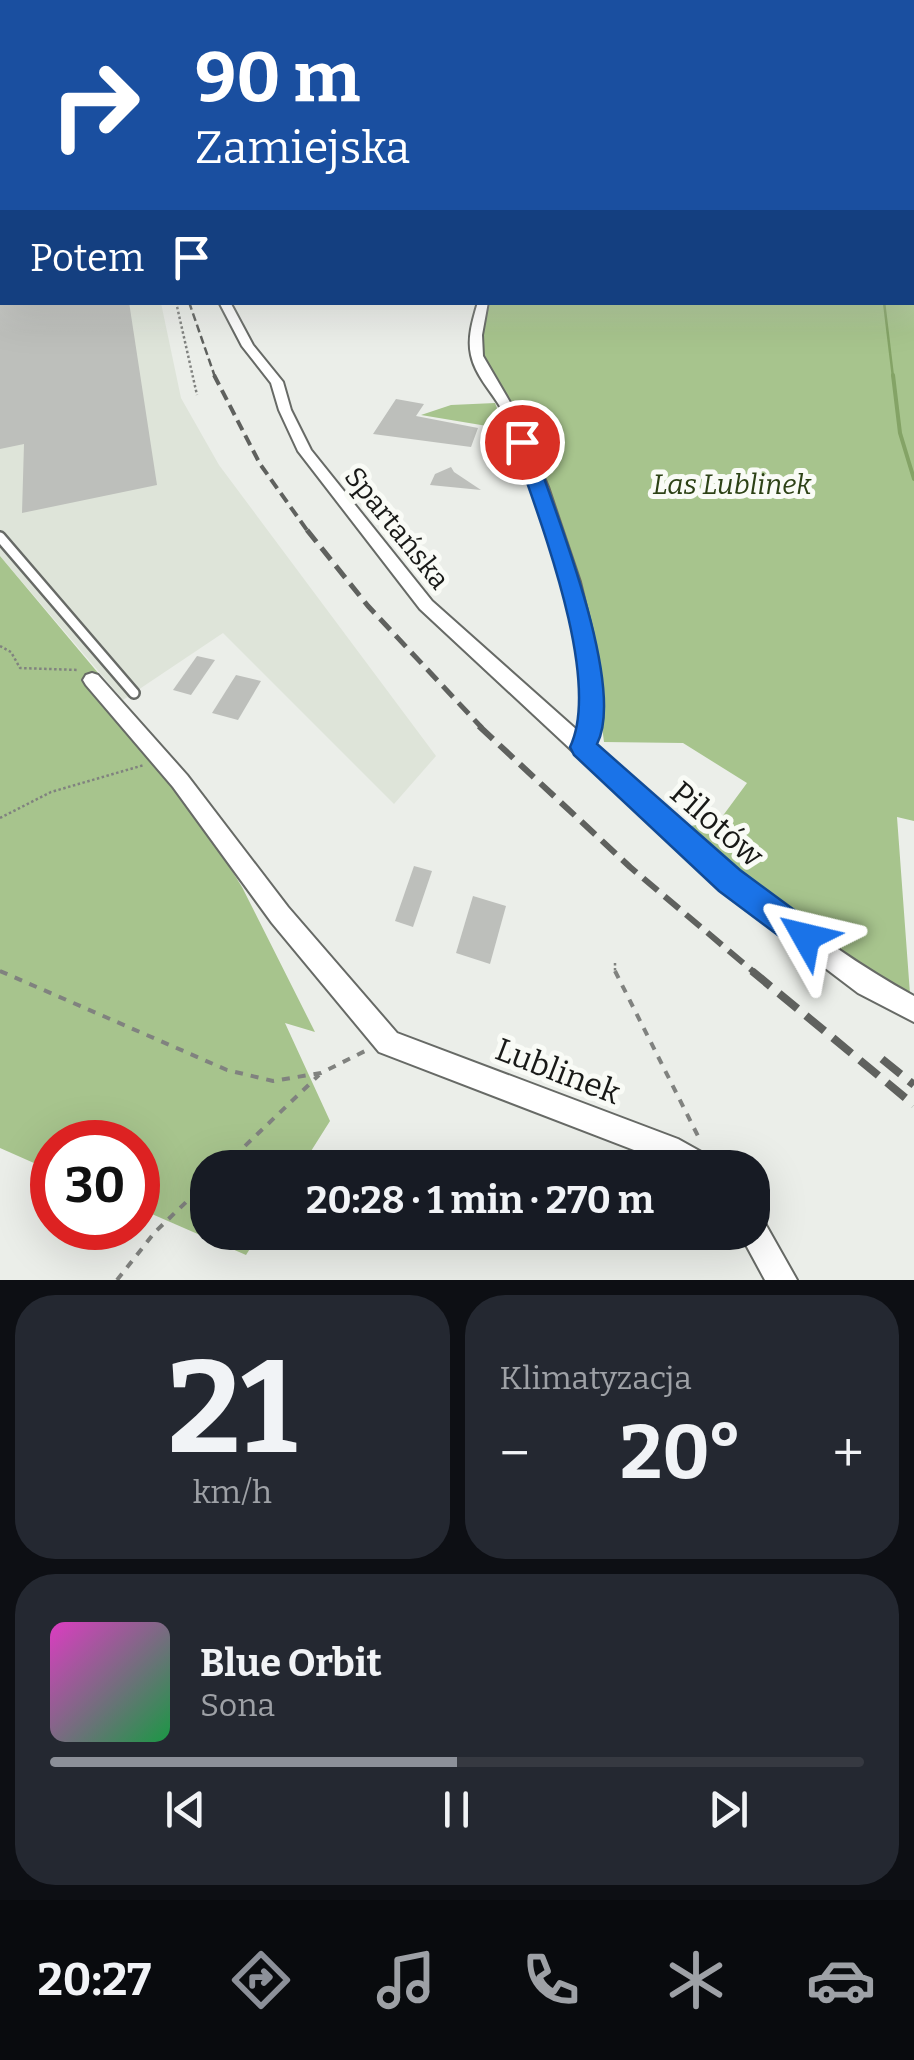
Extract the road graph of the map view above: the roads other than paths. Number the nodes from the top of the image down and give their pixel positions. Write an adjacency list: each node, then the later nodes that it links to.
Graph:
1 (226, 305): 6 (street, Spartańska)
2 (482, 305): 6 (street)
3 (0, 538): 5 (lane)
4 (92, 680): 8 (street, Lublinek)
5 (134, 693)
6 (583, 747): 7 (street, Pilotów)
7 (914, 1010)
8 (672, 1150)
9 (765, 1250): 10 (street)
10 (782, 1280)

